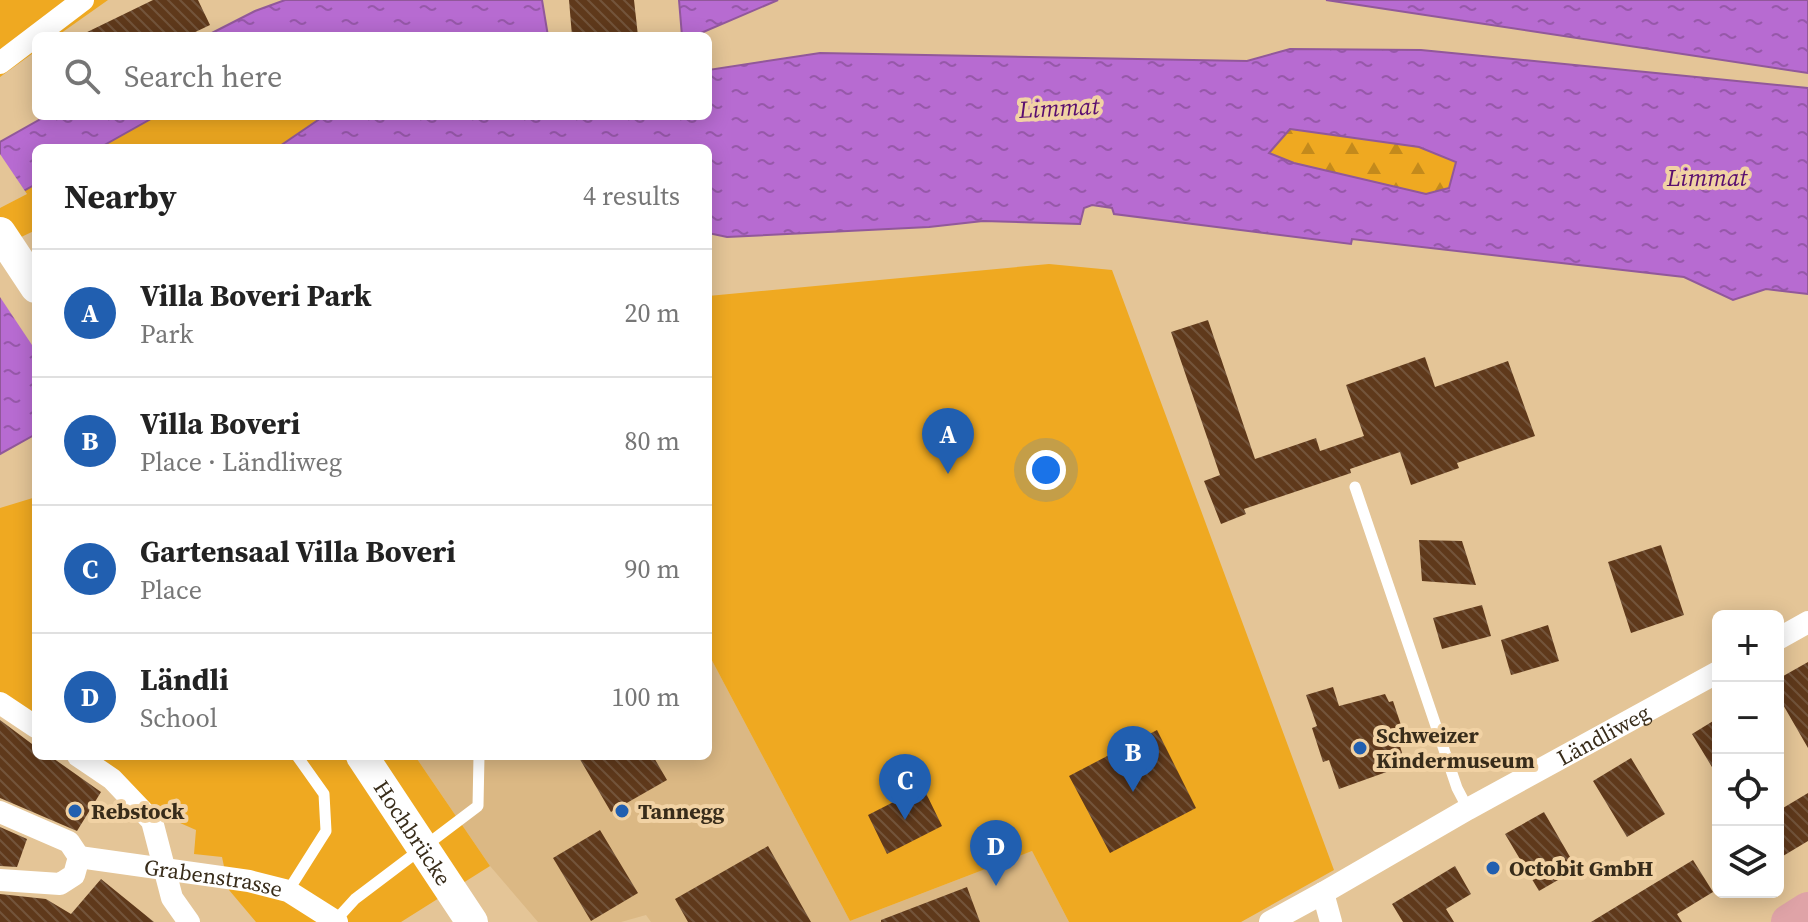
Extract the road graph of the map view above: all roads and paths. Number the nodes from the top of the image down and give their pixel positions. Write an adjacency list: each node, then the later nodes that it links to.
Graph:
1 (83, 0): 2 (street)
2 (41, 32)
3 (32, 39): 4 (street)
4 (0, 63)
5 (0, 233): 6 (main road)
6 (32, 281)
7 (1355, 487): 17 (lane)
8 (1808, 622): 9 (street)
9 (1784, 636)
10 (1712, 675): 17 (street, Ländliweg)
11 (0, 703): 12 (street)
12 (32, 724)
13 (84, 760): 20 (street)
14 (300, 760): 22 (lane)
15 (365, 760): 25 (main road, Hochbrücke)
16 (479, 760): 26 (lane)
17 (1468, 809): 23 (street, Ländliweg)
18 (0, 812): 19 (street)
19 (79, 857): 20 (street, Grabenstrasse); 21 (street)
20 (162, 867): 22 (street, Grabenstrasse); 27 (street)
21 (0, 880)
22 (288, 891): 26 (street, Grabenstrasse)
23 (1323, 893): 28 (street, Ländliweg); 29 (street)
24 (1808, 910): 30 (main road)
25 (467, 915)
26 (336, 921)
27 (189, 922)
28 (1270, 922)
29 (1331, 922)
30 (1789, 922)

